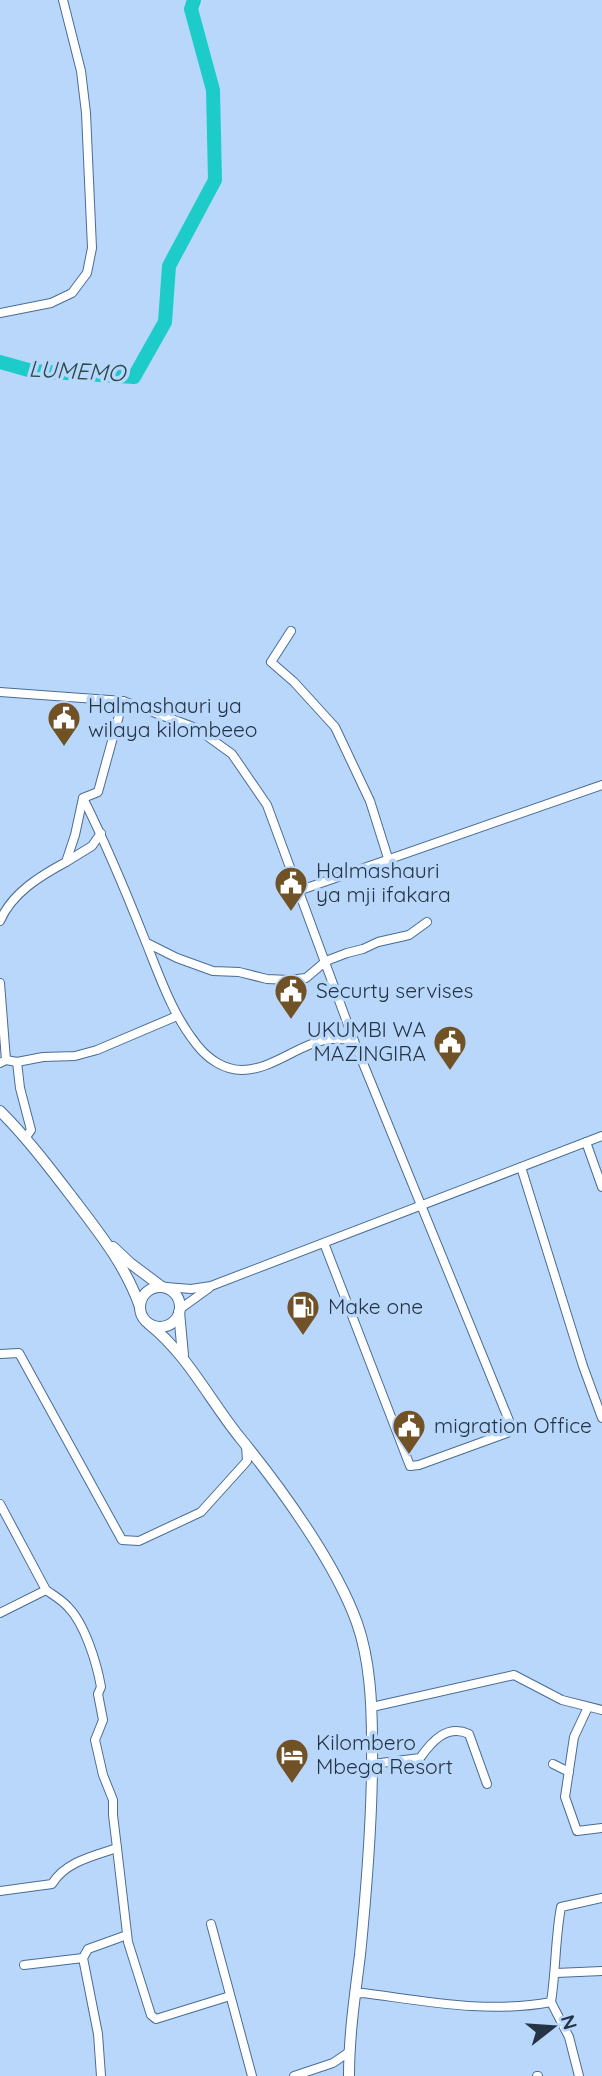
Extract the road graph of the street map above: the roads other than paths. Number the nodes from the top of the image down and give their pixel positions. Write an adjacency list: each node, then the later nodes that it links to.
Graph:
1 (63, 0): 2 (street)
2 (0, 313)
3 (291, 631): 9 (street)
4 (0, 692): 5 (street)
5 (123, 701): 7 (street); 11 (street)
6 (602, 785): 9 (street)
7 (83, 798): 8 (street); 10 (street)
8 (101, 833): 10 (street); 14 (street)
9 (388, 858): 11 (street)
10 (66, 862): 12 (street)
11 (298, 891): 15 (street)
12 (0, 921)
13 (427, 922): 15 (street)
14 (146, 942): 15 (street); 17 (street)
15 (326, 961): 18 (street)
16 (0, 983): 19 (street)
17 (177, 1016): 18 (street); 20 (street)
18 (354, 1041): 27 (street)
19 (3, 1061): 20 (street)
20 (17, 1062): 23 (street)
21 (0, 1111): 23 (main road)
22 (602, 1136): 24 (street)
23 (26, 1137): 28 (main road)
24 (586, 1142): 25 (street); 26 (street)
25 (521, 1167): 27 (street); 37 (street)
26 (602, 1187)
27 (422, 1204): 29 (street); 29 (street)
28 (99, 1232): 31 (main road); 32 (main road)
29 (324, 1243): 30 (street)
30 (211, 1286): 31 (street); 33 (street)
31 (164, 1287): 32 (main road); 33 (main road)
32 (140, 1307): 34 (main road)
33 (180, 1311): 34 (main road); 36 (main road)
34 (149, 1324): 36 (main road)
35 (0, 1354): 38 (street)
36 (184, 1358): 38 (main road)
37 (602, 1418)
38 (246, 1445): 42 (main road)
39 (0, 1504): 40 (street)
40 (46, 1590): 41 (street); 50 (street)
41 (0, 1613)
42 (372, 1707): 43 (street); 45 (main road)
43 (588, 1707): 44 (street); 47 (street)
44 (602, 1710)
45 (373, 1764): 48 (street); 59 (main road)
46 (553, 1765): 47 (street)
47 (569, 1772): 49 (street)
48 (486, 1784)
49 (602, 1828)
50 (117, 1848): 51 (street); 54 (street)
51 (0, 1891)
52 (602, 1898): 58 (street)
53 (211, 1924): 60 (street)
54 (127, 1935): 55 (street); 60 (street)
55 (83, 1958): 56 (street); 63 (street)
56 (24, 1965)
57 (602, 1971): 58 (street)
58 (556, 1973): 61 (street)
59 (355, 1994): 61 (street); 62 (main road)
60 (230, 1996): 64 (street)
61 (551, 2002): 67 (street)
62 (349, 2052): 65 (street); 66 (main road)
63 (101, 2076)
64 (252, 2076)
65 (294, 2076)
66 (348, 2076)
67 (579, 2076)

